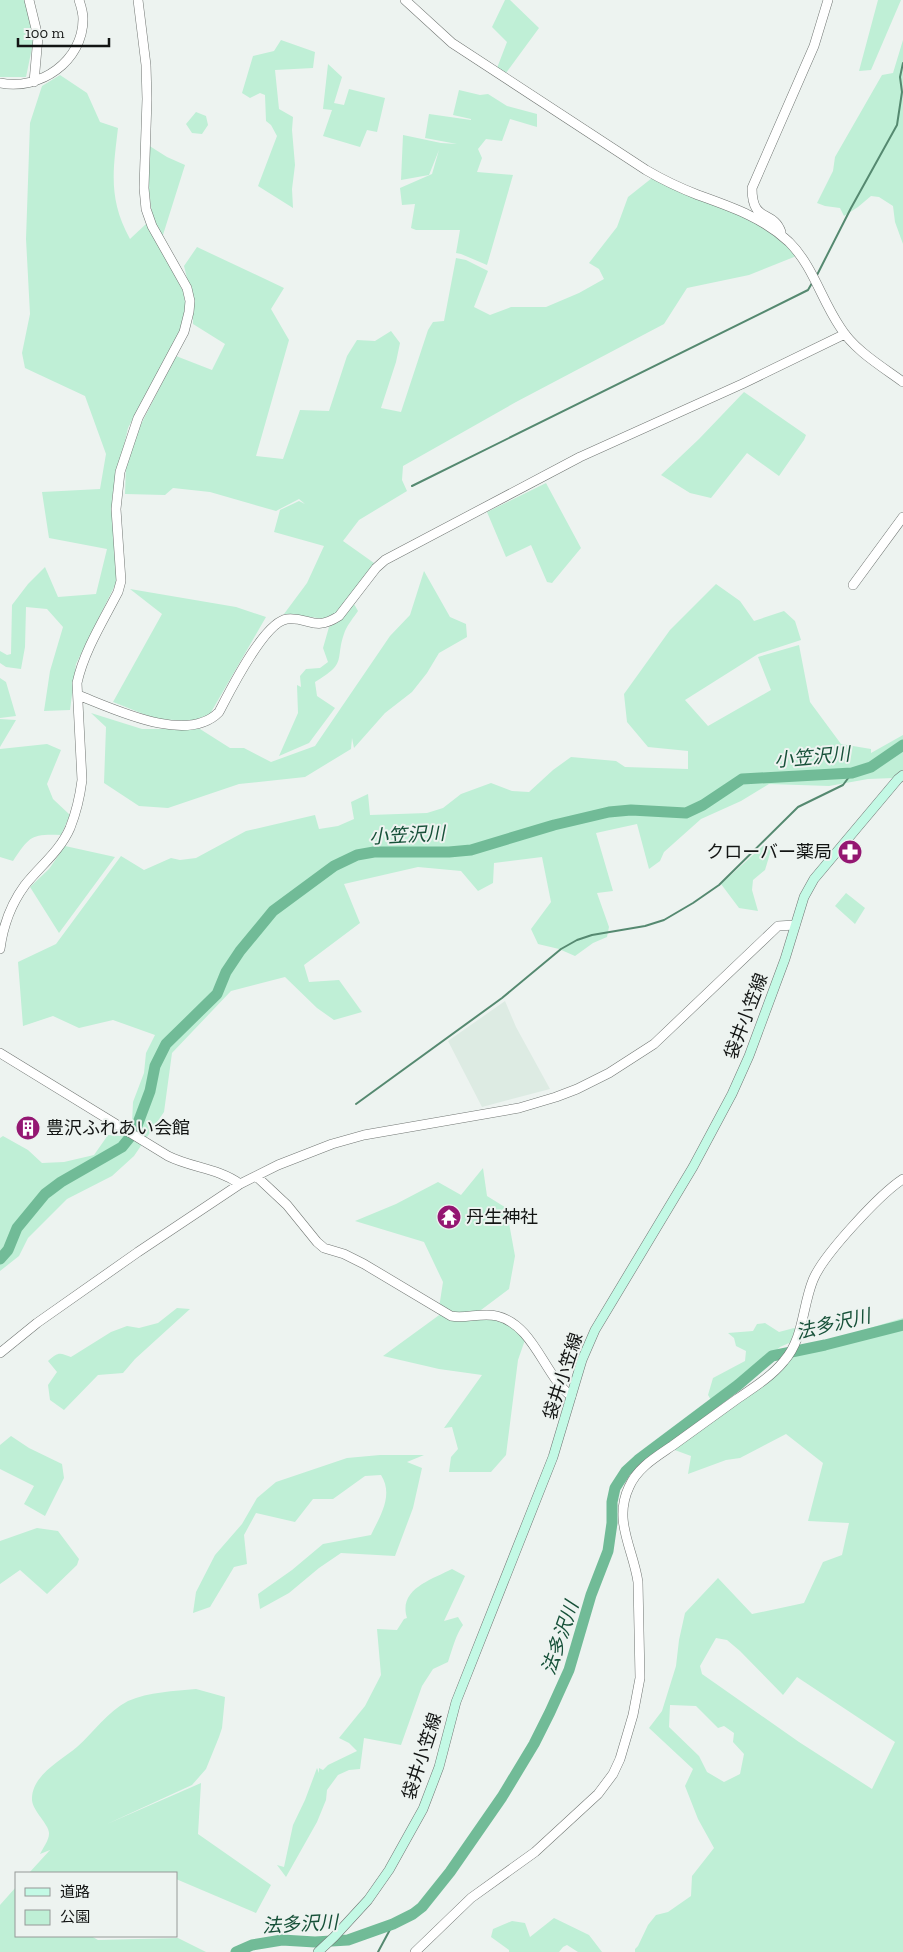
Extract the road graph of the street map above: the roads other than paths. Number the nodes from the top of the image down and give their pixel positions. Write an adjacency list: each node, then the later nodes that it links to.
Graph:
1 (29, 0): 6 (street)
2 (79, 0): 6 (street)
3 (138, 0): 13 (street)
4 (405, 0): 8 (street)
5 (828, 0): 8 (street)
6 (34, 82): 7 (street)
7 (0, 84)
8 (783, 237): 9 (street)
9 (845, 334): 10 (street); 13 (street)
10 (903, 382)
11 (903, 517): 12 (street)
12 (853, 585)
13 (78, 695): 16 (street)
14 (903, 774): 15 (main road, 袋井小笠線)
15 (795, 924): 18 (street); 22 (main road, 袋井小笠線)
16 (0, 948)
17 (0, 1052): 20 (street)
18 (256, 1176): 20 (street); 22 (street)
19 (903, 1179): 24 (street)
20 (240, 1184): 21 (street)
21 (0, 1354)
22 (571, 1396): 23 (main road, 袋井小笠線)
23 (320, 1949)
24 (414, 1952)

